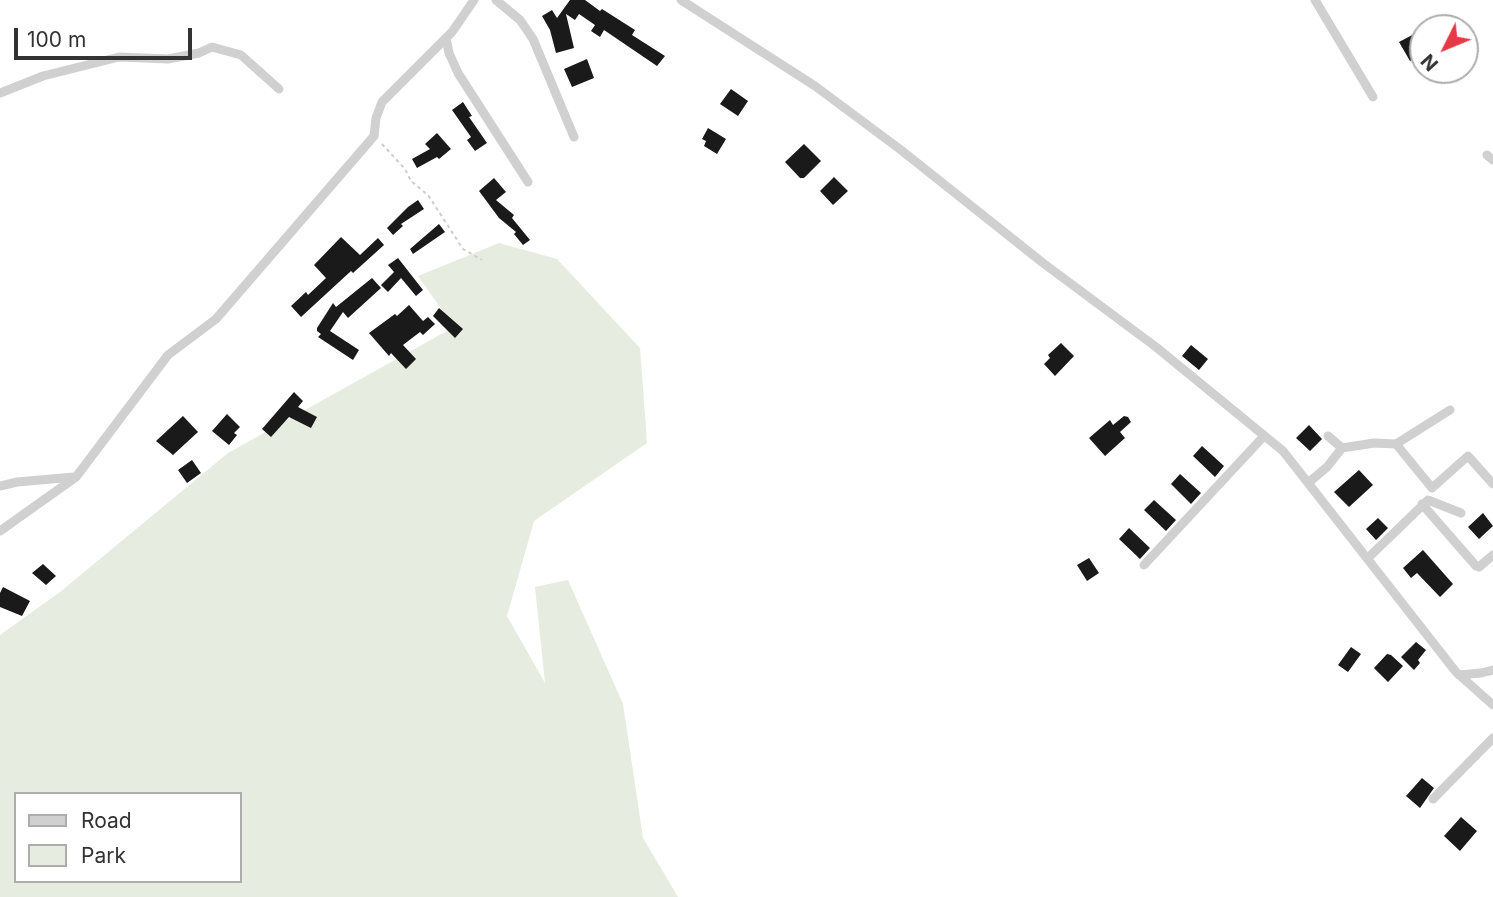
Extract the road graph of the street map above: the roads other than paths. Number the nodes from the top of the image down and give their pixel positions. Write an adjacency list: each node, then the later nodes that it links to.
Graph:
1 (474, 0): 5 (street)
2 (496, 0): 9 (street)
3 (681, 0): 12 (street)
4 (1315, 0): 8 (street)
5 (446, 38): 10 (street); 16 (street)
6 (279, 89): 7 (street)
7 (0, 93)
8 (1373, 97)
9 (574, 136)
10 (528, 182)
11 (1450, 410): 14 (street)
12 (1265, 436): 17 (street); 25 (street)
13 (1328, 436): 15 (street)
14 (1396, 444): 15 (street); 18 (street)
15 (1342, 448): 17 (street)
16 (76, 477): 19 (street); 22 (street)
17 (1308, 483): 24 (street)
18 (1493, 484)
19 (0, 486)
20 (1422, 504): 21 (street); 23 (street); 24 (street)
21 (1461, 513)
22 (0, 531)
23 (1493, 555)
24 (1368, 558): 27 (street)
25 (1144, 565)
26 (1493, 670): 27 (street)
27 (1459, 675): 28 (street)
28 (1493, 705)
29 (1493, 738): 30 (street)
30 (1433, 799)

